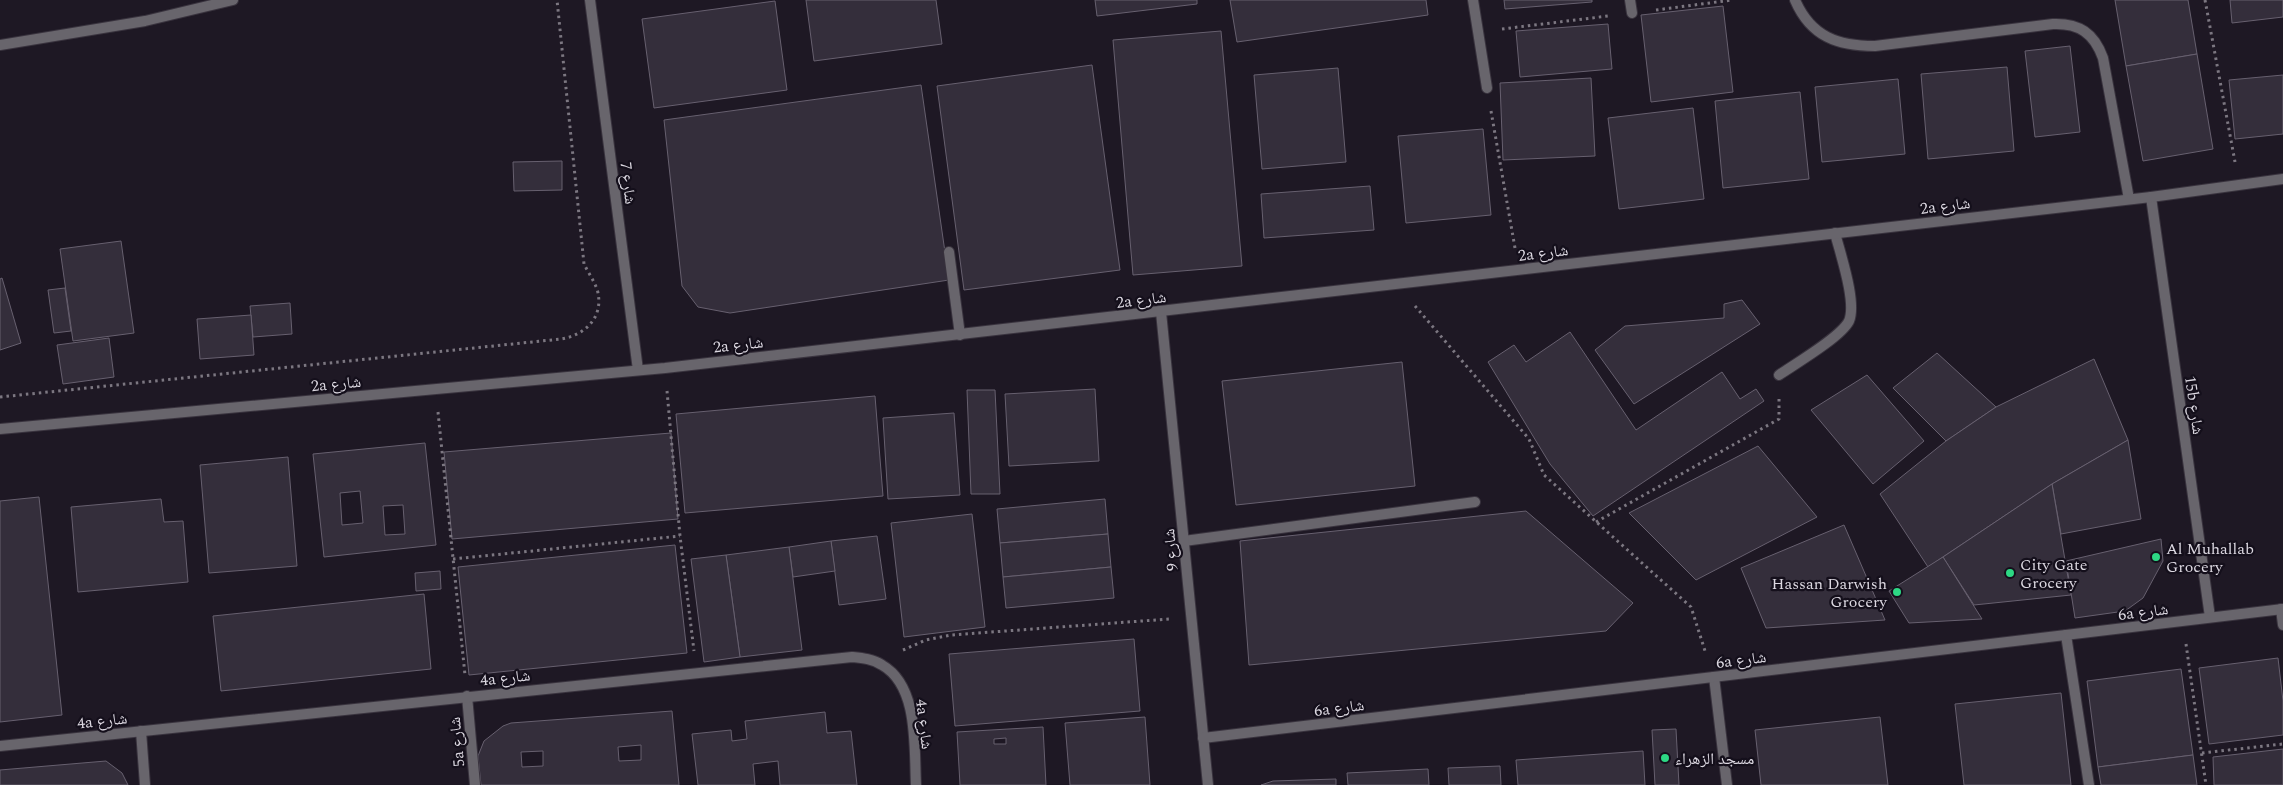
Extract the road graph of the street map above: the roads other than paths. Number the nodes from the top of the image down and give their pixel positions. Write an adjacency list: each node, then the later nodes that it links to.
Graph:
1 (233, 0): 7 (street)
2 (590, 0): 16 (street, شارع 7)
3 (1473, 0): 8 (street)
4 (1630, 0): 6 (street)
5 (1795, 0): 11 (street)
6 (1632, 13)
7 (0, 45)
8 (1487, 88)
9 (2283, 179): 10 (street, 2a شارع)
10 (2151, 197): 11 (street, 2a شارع); 22 (street, 15b شارع)
11 (2129, 199): 12 (street, 2a شارع)
12 (1835, 233): 14 (street, 2a شارع); 17 (street)
13 (949, 252): 15 (street)
14 (1161, 312): 15 (street, 2a شارع); 20 (street, شارع 9)
15 (960, 335): 16 (street, 2a شارع)
16 (638, 370): 18 (street, 2a شارع)
17 (1779, 376)
18 (0, 429)
19 (1474, 502): 20 (street)
20 (1184, 541): 28 (street, شارع 9)
21 (2282, 609): 22 (street, 6a شارع); 23 (street)
22 (2210, 618): 24 (street, 6a شارع)
23 (2283, 625)
24 (2066, 635): 25 (street, 6a شارع); 35 (street)
25 (1714, 677): 28 (street, 6a شارع); 34 (street)
26 (467, 696): 27 (street, 4a شارع); 31 (street, 5a شارع); 32 (street, 4a شارع)
27 (141, 731): 29 (street, 4a شارع); 30 (street)
28 (1203, 738): 33 (street, شارع 9)
29 (0, 746)
30 (146, 785)
31 (475, 785)
32 (916, 785)
33 (1208, 785)
34 (1727, 785)
35 (2090, 785)

